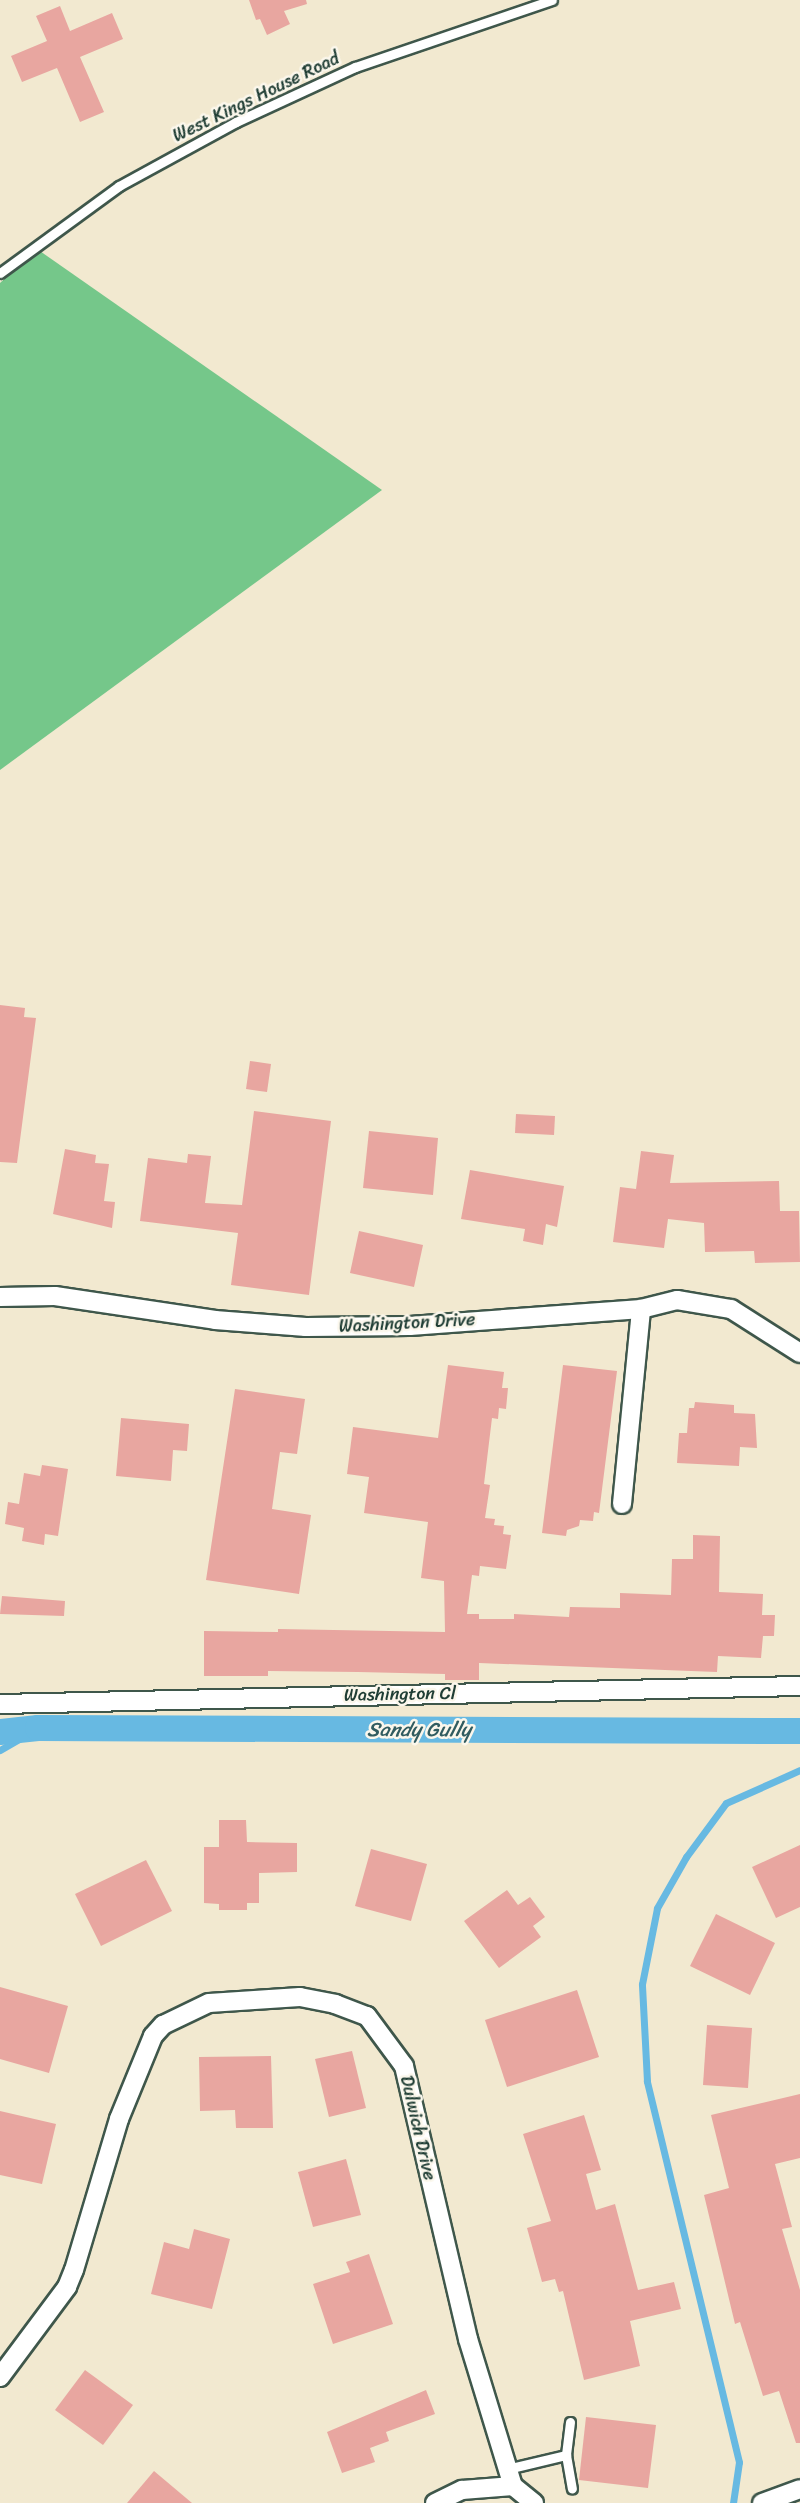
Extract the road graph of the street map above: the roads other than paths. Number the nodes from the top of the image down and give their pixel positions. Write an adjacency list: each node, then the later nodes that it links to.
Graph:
1 (552, 0): 2 (lane, West Kings House Road)
2 (0, 273)
3 (0, 1297): 4 (street, Washington Drive)
4 (641, 1309): 5 (street, Washington Drive); 6 (street)
5 (800, 1353)
6 (622, 1504)
7 (800, 1686): 8 (street, Washington Cl)
8 (0, 1704)
9 (0, 2377): 12 (street, Dulwich Drive)
10 (570, 2422): 11 (lane)
11 (566, 2455): 12 (lane); 14 (lane)
12 (507, 2469): 13 (street, Dulwich Drive)
13 (513, 2486): 16 (street); 17 (street)
14 (572, 2488)
15 (800, 2489): 18 (street)
16 (435, 2503)
17 (534, 2503)
18 (762, 2503)

